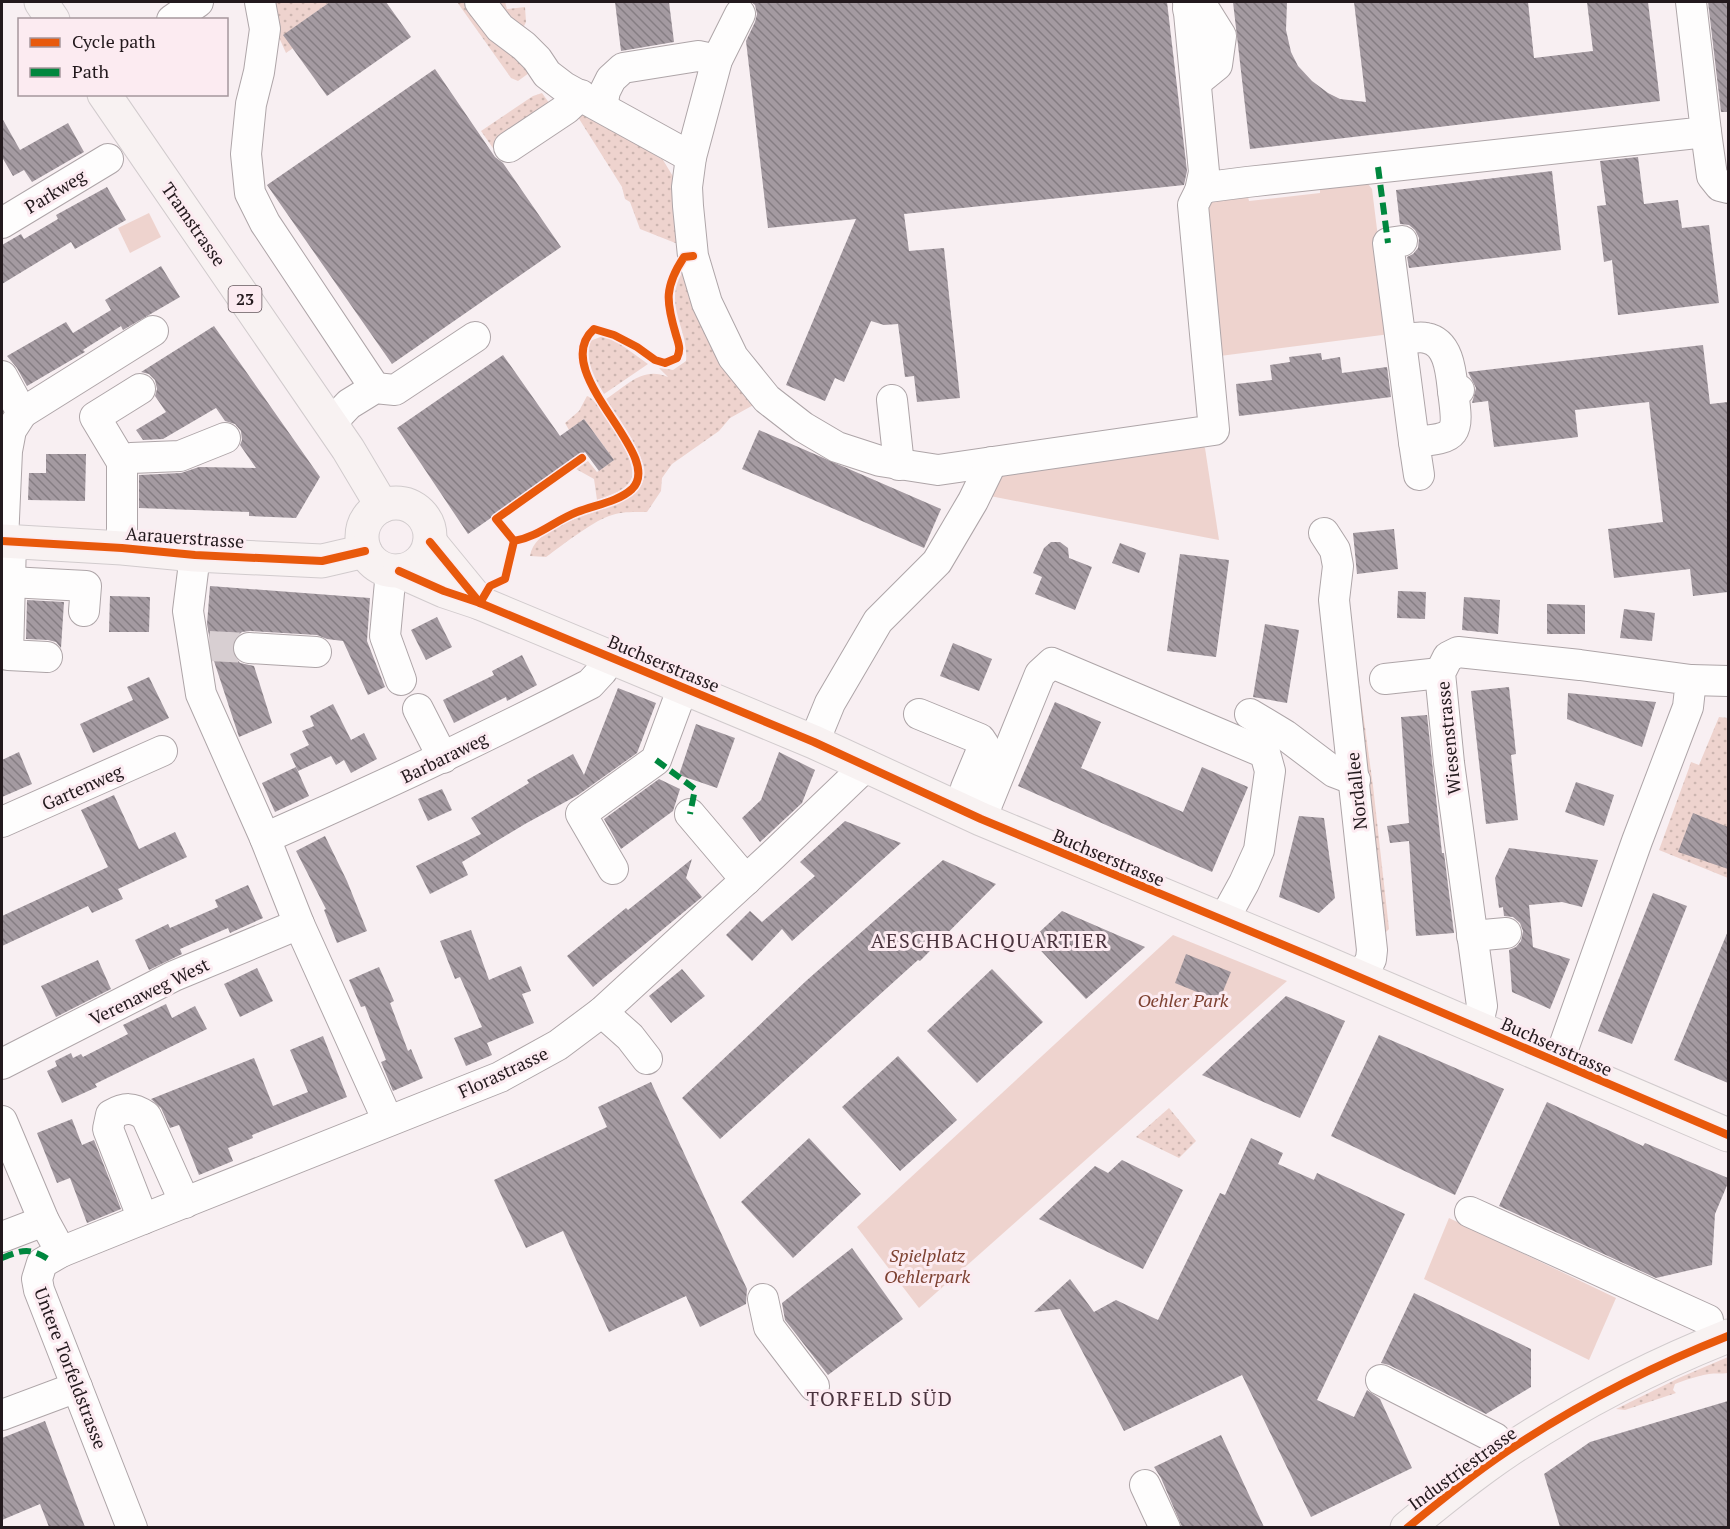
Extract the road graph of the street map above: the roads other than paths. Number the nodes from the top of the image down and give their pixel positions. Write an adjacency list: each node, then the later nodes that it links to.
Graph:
1 (42, 2): 8 (main road)
2 (198, 2): 9 (street)
3 (260, 2): 25 (street)
4 (480, 2): 12 (street)
5 (1691, 2): 13 (street)
6 (1188, 5): 18 (street)
7 (740, 14): 10 (street)
8 (53, 18)
9 (175, 18)
10 (717, 60): 12 (street); 15 (street)
11 (105, 96): 29 (main road, Tramstrasse / 23)
12 (591, 101): 14 (street); 15 (street)
13 (1706, 132): 17 (street); 18 (street)
14 (509, 147)
15 (691, 157): 34 (street)
16 (108, 159): 19 (street, Parkweg)
17 (1728, 188)
18 (1200, 191): 33 (street)
19 (2, 223)
20 (1402, 241): 23 (street)
21 (153, 331): 28 (street)
22 (475, 337): 25 (street)
23 (1402, 340): 31 (street); 31 (street)
24 (2, 376): 28 (street)
25 (375, 388): 29 (street)
26 (140, 389): 32 (street)
27 (892, 400): 34 (street)
28 (17, 422): 37 (street)
29 (330, 424): 36 (main road, Tramstrasse / 23)
30 (225, 438): 32 (street)
31 (1414, 442): 35 (street)
32 (122, 462): 39 (street)
33 (992, 462): 34 (street); 60 (street)
34 (898, 465)
35 (1419, 475)
36 (382, 506): 38 (main road); 40 (main road)
37 (5, 542): 39 (main road, Aarauerstrasse); 43 (street)
38 (430, 543): 42 (main road); 45 (main road, Buchserstrasse)
39 (122, 548): 41 (main road, Aarauerstrasse)
40 (365, 551): 41 (main road, Aarauerstrasse); 42 (main road)
41 (195, 555): 68 (street)
42 (395, 571): 45 (main road, Buchserstrasse); 53 (street)
43 (9, 582): 46 (street); 49 (street)
44 (1334, 600): 64 (street, Nordallee)
45 (480, 603): 50 (main road, Buchserstrasse)
46 (84, 611)
47 (249, 648): 48 (street)
48 (316, 652)
49 (47, 657)
50 (611, 657): 56 (main road, Buchserstrasse); 62 (street, Barbaraweg)
51 (1440, 673): 52 (street); 54 (street, Wiesenstrasse); 74 (street, Wiesenstrasse)
52 (1385, 679)
53 (401, 680)
54 (1691, 680): 55 (street, Wiesenstrasse); 79 (street)
55 (1728, 681)
56 (683, 687): 60 (main road, Buchserstrasse); 69 (street)
57 (418, 709): 62 (street)
58 (919, 714): 66 (street)
59 (1250, 714): 64 (street)
60 (814, 742): 63 (main road, Buchserstrasse)
61 (162, 751): 67 (street, Gartenweg)
62 (443, 758): 68 (street, Barbaraweg)
63 (867, 765): 66 (main road, Buchserstrasse); 70 (street, Florastrasse)
64 (1355, 780): 75 (street, Nordallee)
65 (690, 814): 70 (street)
66 (970, 814): 71 (main road, Buchserstrasse); 71 (street)
67 (2, 822)
68 (265, 838): 72 (street)
69 (614, 869)
70 (746, 880): 76 (street, Florastrasse)
71 (1223, 921): 75 (main road, Buchserstrasse)
72 (299, 924): 80 (street, Verenaweg West); 81 (street)
73 (1506, 933): 74 (street)
74 (1472, 936): 77 (street, Wiesenstrasse)
75 (1361, 979): 77 (main road, Buchserstrasse)
76 (602, 1012): 78 (street); 81 (street, Florastrasse)
77 (1477, 1028): 79 (main road, Buchserstrasse)
78 (647, 1059)
79 (1558, 1063): 84 (main road, Buchserstrasse)
80 (2, 1064)
81 (388, 1121): 85 (street, Florastrasse)
82 (3, 1128): 88 (street)
83 (143, 1134): 85 (street)
84 (1728, 1136)
85 (178, 1206): 87 (street, Florastrasse); 87 (street)
86 (1470, 1212): 92 (street)
87 (143, 1219): 90 (street, Florastrasse)
88 (44, 1221): 89 (street); 90 (street)
89 (2, 1237)
90 (61, 1252): 95 (street, Untere Torfeldstrasse)
91 (763, 1299): 94 (street)
92 (1718, 1328): 97 (main road, Industriestrasse)
93 (1381, 1380): 97 (street)
94 (814, 1386)
95 (77, 1387): 96 (street); 99 (street, Untere Torfeldstrasse)
96 (2, 1415)
97 (1508, 1450): 101 (main road, Industriestrasse)
98 (1145, 1485): 100 (street)
99 (132, 1527)
100 (1165, 1527)
101 (1407, 1527)

